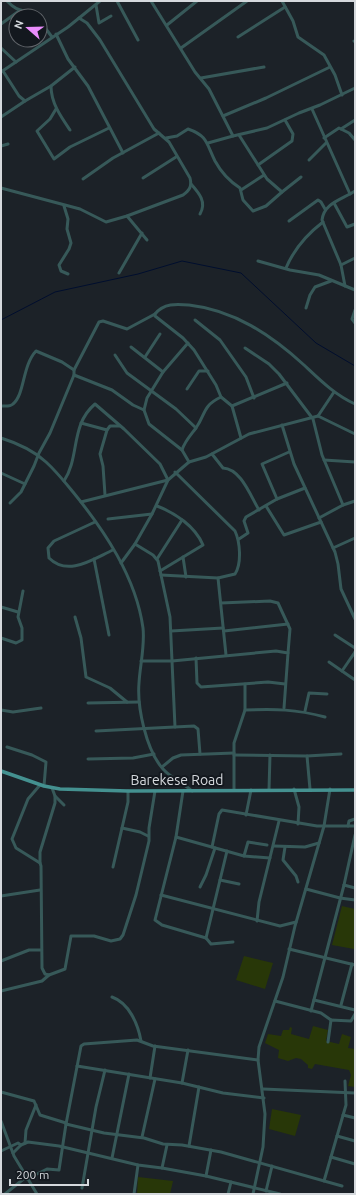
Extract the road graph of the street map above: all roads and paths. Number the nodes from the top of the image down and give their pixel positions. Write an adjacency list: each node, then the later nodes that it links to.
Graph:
1 (6, 1): 10 (street)
2 (100, 1): 8 (street)
3 (117, 1): 18 (street)
4 (151, 1): 13 (street)
5 (197, 1): 13 (street)
6 (246, 1): 20 (street)
7 (282, 1): 9 (street)
8 (96, 5): 11 (street); 12 (street)
9 (285, 7): 17 (street); 23 (street)
10 (15, 8)
11 (111, 16)
12 (79, 18): 15 (street); 40 (street)
13 (167, 25): 20 (street)
14 (48, 32): 16 (street)
15 (56, 34): 16 (street); 24 (street)
16 (52, 37): 21 (street)
17 (238, 37)
18 (138, 40)
19 (1, 48): 21 (street)
20 (181, 48): 26 (street)
21 (16, 62): 25 (street)
22 (264, 67): 26 (street)
23 (330, 67): 29 (street); 33 (street)
24 (75, 68): 27 (street); 37 (street)
25 (2, 72): 30 (street)
26 (201, 78): 33 (street)
27 (51, 86): 30 (street); 31 (street)
28 (355, 88): 29 (street)
29 (342, 95): 32 (street)
30 (25, 101): 34 (street)
31 (56, 109): 37 (street); 39 (street)
32 (312, 109): 35 (street); 44 (street)
33 (222, 116): 42 (street)
34 (1, 117)
35 (285, 120): 41 (street); 53 (street)
36 (355, 120): 38 (street)
37 (109, 128): 50 (street)
38 (341, 129): 44 (street); 45 (street)
39 (70, 130)
40 (159, 133): 43 (street); 50 (street)
41 (239, 135): 42 (street); 53 (street)
42 (233, 136): 46 (street)
43 (166, 138): 46 (street); 51 (street)
44 (324, 138): 47 (street)
45 (355, 140)
46 (208, 143): 60 (street)
47 (326, 143): 52 (street); 63 (street)
48 (8, 144): 49 (street)
49 (1, 146)
50 (123, 152): 57 (street)
51 (176, 157): 56 (street); 58 (street)
52 (309, 160)
53 (258, 165): 54 (street)
54 (264, 175): 60 (street); 62 (street)
55 (302, 177): 62 (street)
56 (143, 178)
57 (83, 179)
58 (192, 184): 67 (street); 68 (street)
59 (1, 188): 65 (street)
60 (241, 190): 62 (street)
61 (355, 191): 63 (street)
62 (282, 192)
63 (350, 194): 64 (street)
64 (334, 203): 66 (street); 71 (street)
65 (64, 206): 68 (street); 79 (street)
66 (324, 209): 69 (street); 70 (street)
67 (200, 214)
68 (127, 216): 72 (street)
69 (289, 220)
70 (323, 222): 76 (street); 77 (street)
71 (355, 224)
72 (142, 232): 73 (street); 78 (street)
73 (147, 240)
74 (355, 258): 76 (street)
75 (258, 260): 77 (street)
76 (341, 266): 81 (street)
77 (286, 268): 80 (street)
78 (119, 273)
79 (68, 274)
80 (331, 281): 81 (street); 83 (street)
81 (345, 286): 82 (street)
82 (355, 290)
83 (306, 308)
84 (355, 310): 87 (street)
85 (155, 314): 89 (street); 94 (street); 101 (street)
86 (195, 320): 103 (street)
87 (355, 323)
88 (160, 334): 93 (street)
89 (188, 343): 95 (street); 96 (street)
90 (131, 347): 93 (street)
91 (245, 348): 98 (street)
92 (115, 355): 100 (street)
93 (145, 357): 96 (street)
94 (74, 370): 97 (street); 105 (street)
95 (208, 371): 99 (street); 102 (street)
96 (163, 372): 100 (street)
97 (74, 375): 107 (street); 121 (street)
98 (287, 383): 103 (street); 109 (street)
99 (187, 389)
100 (152, 392): 107 (street); 113 (street)
101 (334, 392): 104 (street); 108 (street)
102 (221, 397): 106 (street); 113 (street)
103 (254, 398): 106 (street)
104 (355, 404)
105 (1, 406)
106 (232, 406): 117 (street)
107 (144, 410): 118 (street)
108 (318, 416): 109 (street); 115 (street)
109 (313, 419): 111 (street); 122 (street)
110 (81, 424): 112 (street); 114 (street); 128 (street)
111 (282, 425): 117 (street); 119 (street)
112 (121, 427): 114 (street); 127 (street)
113 (196, 428): 118 (street)
114 (107, 430): 131 (street)
115 (355, 434)
116 (1, 438): 121 (street)
117 (241, 438): 120 (street)
118 (182, 450): 123 (street)
119 (289, 452): 130 (street); 132 (street)
120 (212, 454): 123 (street); 139 (street)
121 (38, 456): 128 (street); 129 (street)
122 (324, 460): 124 (street); 136 (street)
123 (189, 462): 125 (street)
124 (355, 462)
125 (176, 472): 127 (street); 146 (street)
126 (1, 473): 129 (street)
127 (168, 480): 131 (street); 137 (street)
128 (64, 481): 134 (street)
129 (25, 484): 135 (street)
130 (305, 488): 132 (street); 143 (street)
131 (105, 495): 134 (street)
132 (277, 499): 138 (street)
133 (355, 501): 136 (street)
134 (81, 502): 144 (street)
135 (10, 503)
136 (343, 505): 143 (street)
137 (157, 506): 140 (street); 142 (street)
138 (266, 506): 139 (street); 143 (street)
139 (259, 510): 146 (street)
140 (152, 514): 141 (street); 147 (street)
141 (108, 519)
142 (182, 520): 150 (street); 152 (street)
143 (320, 520): 148 (street)
144 (96, 522): 149 (street); 151 (street)
145 (355, 538): 148 (street)
146 (239, 539): 157 (street)
147 (135, 544): 152 (street); 153 (street)
148 (333, 548): 163 (street)
149 (113, 550): 151 (street); 153 (street)
150 (183, 557): 154 (street); 156 (street)
151 (94, 559): 167 (street)
152 (157, 559): 154 (street)
153 (121, 563): 176 (street)
154 (160, 570): 155 (street)
155 (161, 575): 156 (street); 166 (street)
156 (186, 577): 157 (street)
157 (218, 578): 159 (street)
158 (23, 591): 161 (street)
159 (221, 603): 164 (street); 165 (street)
160 (1, 607): 161 (street)
161 (18, 612): 169 (street)
162 (75, 617): 183 (street)
163 (355, 619)
164 (288, 624): 165 (street); 172 (street)
165 (223, 630): 166 (street); 173 (street)
166 (171, 631): 175 (street)
167 (109, 635)
168 (335, 635): 170 (street)
169 (1, 638)
170 (355, 648)
171 (355, 652): 178 (street)
172 (288, 653): 173 (street); 181 (street)
173 (226, 656): 174 (street)
174 (196, 658): 175 (street); 180 (street)
175 (172, 661): 176 (street); 192 (street)
176 (141, 662): 184 (street)
177 (328, 662): 178 (street)
178 (342, 671): 179 (street)
179 (355, 680)
180 (246, 684): 181 (street); 189 (street)
181 (285, 684): 187 (street)
182 (327, 694): 190 (street)
183 (127, 702): 184 (street); 185 (street)
184 (138, 702): 193 (street)
185 (88, 703)
186 (41, 708): 188 (street)
187 (284, 708): 189 (street); 190 (street)
188 (1, 710)
189 (245, 710): 198 (street)
190 (305, 711): 191 (street)
191 (325, 717)
192 (175, 726): 193 (street); 197 (street)
193 (144, 727): 194 (street); 196 (street)
194 (96, 731)
195 (7, 747): 206 (street)
196 (154, 754): 202 (street); 203 (street)
197 (200, 754): 198 (street); 203 (street)
198 (234, 754): 200 (street); 211 (street)
199 (341, 754): 201 (street)
200 (270, 755): 201 (street); 213 (street)
201 (307, 756): 209 (street)
202 (88, 759)
203 (162, 768): 218 (street)
204 (1, 771): 205 (main road, Barekese Road)
205 (40, 785): 206 (main road, Barekese Road); 240 (street)
206 (44, 786): 207 (main road, Barekese Road)
207 (52, 788): 215 (main road, Barekese Road); 219 (street)
208 (294, 789): 209 (main road, Barekese Road); 213 (main road, Barekese Road); 224 (street)
209 (310, 789): 210 (main road, Barekese Road)
210 (330, 789): 214 (main road, Barekese Road); 225 (street)
211 (234, 790): 212 (main road, Barekese Road); 218 (main road, Barekese Road)
212 (251, 790): 213 (main road, Barekese Road); 221 (street)
213 (269, 790)
214 (355, 790)
215 (128, 791): 216 (main road, Barekese Road); 228 (street)
216 (155, 791): 217 (main road, Barekese Road); 230 (street)
217 (183, 791): 218 (main road, Barekese Road); 231 (street)
218 (192, 791)
219 (55, 796): 220 (street); 240 (street)
220 (64, 805)
221 (246, 815): 223 (street); 235 (street)
222 (355, 819): 226 (street)
223 (279, 821): 224 (street); 234 (street)
224 (298, 824): 225 (street)
225 (324, 826): 226 (street); 232 (street)
226 (348, 826): 227 (street)
227 (355, 826)
228 (122, 828): 230 (street); 241 (street)
229 (355, 835): 245 (street)
230 (148, 836): 264 (street)
231 (176, 837): 235 (street); 251 (street)
232 (319, 844): 236 (street); 248 (street)
233 (267, 845): 238 (street)
234 (274, 846): 236 (street); 239 (street)
235 (214, 847): 237 (street); 246 (street)
236 (285, 847): 243 (street)
237 (227, 851): 238 (street); 242 (street)
238 (244, 856): 239 (street)
239 (270, 858): 255 (street)
240 (40, 863): 249 (street)
241 (113, 866)
242 (220, 880): 244 (street); 254 (street)
243 (298, 882)
244 (238, 884)
245 (344, 885): 247 (street); 252 (street)
246 (200, 887)
247 (355, 888)
248 (306, 889): 252 (street); 256 (street)
249 (40, 890): 250 (street); 260 (street)
250 (1, 896)
251 (161, 896): 254 (street); 257 (street)
252 (340, 898): 253 (street); 261 (street)
253 (355, 900)
254 (213, 908): 255 (street); 257 (street)
255 (257, 921): 256 (street)
256 (296, 922): 259 (street)
257 (206, 938): 258 (street)
258 (233, 942)
259 (289, 949): 261 (street); 268 (street)
260 (41, 950): 262 (street); 264 (street)
261 (324, 958): 263 (street); 267 (street)
262 (1, 961)
263 (354, 965): 269 (street)
264 (49, 975): 265 (street)
265 (1, 991)
266 (112, 997): 274 (street)
267 (314, 1000): 269 (street); 271 (street)
268 (275, 1001): 271 (street); 278 (street)
269 (341, 1005): 270 (street)
270 (355, 1010)
271 (311, 1011): 273 (street)
272 (355, 1014): 273 (street)
273 (331, 1020): 275 (street)
274 (140, 1041): 276 (street); 279 (street)
275 (328, 1042)
276 (155, 1046): 277 (street); 282 (street)
277 (188, 1050): 278 (street); 285 (street)
278 (258, 1060): 287 (street)
279 (77, 1066): 280 (street); 296 (street)
280 (105, 1070): 281 (street); 297 (street)
281 (129, 1074): 282 (street); 298 (street)
282 (150, 1078): 283 (street)
283 (155, 1079): 285 (street); 300 (street)
284 (345, 1081): 289 (street)
285 (182, 1083): 286 (street)
286 (199, 1087): 291 (street); 306 (street)
287 (263, 1089): 289 (street); 291 (street)
288 (1, 1092): 292 (street)
289 (345, 1092): 290 (street); 293 (street)
290 (355, 1094)
291 (264, 1098): 313 (street)
292 (36, 1104): 296 (street); 302 (street)
293 (343, 1115): 294 (street); 299 (street)
294 (355, 1118)
295 (1, 1122): 304 (street)
296 (66, 1123): 297 (street); 305 (street)
297 (92, 1130): 298 (street); 309 (street)
298 (117, 1134): 300 (street); 312 (street)
299 (337, 1136): 301 (street); 311 (street)
300 (142, 1137): 303 (street)
301 (355, 1141)
302 (23, 1144): 304 (street); 305 (street); 310 (street)
303 (167, 1145): 306 (street); 317 (street)
304 (11, 1146): 308 (street); 310 (street)
305 (62, 1146): 309 (street); 319 (street)
306 (189, 1146): 307 (street)
307 (211, 1150): 313 (street); 318 (street)
308 (1, 1151)
309 (88, 1152): 312 (street); 323 (street)
310 (13, 1153): 319 (street)
311 (331, 1157): 314 (street); 320 (street)
312 (112, 1158): 315 (street)
313 (260, 1163): 316 (street); 324 (street)
314 (355, 1164)
315 (138, 1165): 317 (street); 328 (street)
316 (272, 1166): 320 (street); 325 (street)
317 (162, 1168): 318 (street)
318 (206, 1176): 321 (street)
319 (27, 1178): 326 (street); 327 (street)
320 (324, 1181): 322 (street)
321 (231, 1182): 324 (street); 329 (street)
322 (342, 1186)
323 (82, 1188)
324 (255, 1188): 325 (street); 330 (street)
325 (266, 1191): 331 (street)
326 (5, 1194)
327 (37, 1194)
328 (134, 1194)
329 (228, 1194)
330 (253, 1194)
331 (280, 1194)

